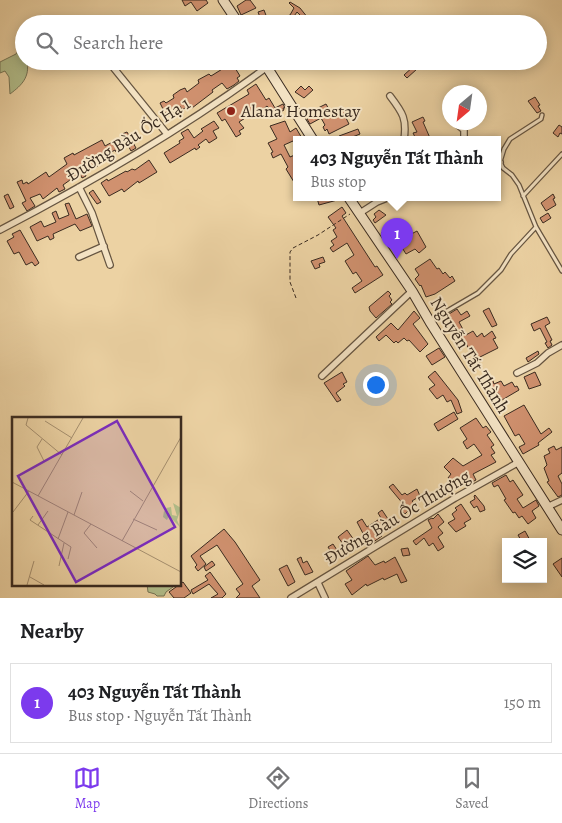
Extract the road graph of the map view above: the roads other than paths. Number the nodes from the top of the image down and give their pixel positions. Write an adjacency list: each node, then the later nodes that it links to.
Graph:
1 (223, 0): 2 (main road)
2 (232, 15)
3 (115, 70): 8 (street)
4 (257, 70): 8 (street, Đường Bàu Ốc Hạ 1)
5 (269, 70): 9 (main road)
6 (390, 96): 10 (street)
7 (542, 115): 12 (lane)
8 (167, 134): 14 (street, Đường Bàu Ốc Hạ 1)
9 (310, 136)
10 (404, 136)
11 (562, 154): 15 (lane)
12 (501, 155)
13 (501, 166): 15 (lane)
14 (79, 187): 20 (street, Đường Bàu Ốc Hạ 1); 21 (street)
15 (523, 196): 19 (lane)
16 (351, 201): 18 (main road, Nguyễn Tất Thành)
17 (380, 201): 18 (street)
18 (358, 211): 25 (main road, Nguyễn Tất Thành)
19 (536, 226): 24 (lane); 26 (lane)
20 (0, 230)
21 (104, 246): 22 (street); 23 (street)
22 (80, 257)
23 (110, 265)
24 (562, 271)
25 (412, 291): 26 (main road, Nguyễn Tất Thành); 29 (street)
26 (430, 322): 30 (main road, Nguyễn Tất Thành)
27 (562, 345): 28 (street)
28 (517, 373)
29 (322, 376)
30 (519, 462): 32 (main road, Nguyễn Tất Thành); 34 (street, Đường Bàu Ốc Thượng)
31 (562, 500): 32 (street)
32 (548, 508): 33 (main road, Nguyễn Tất Thành)
33 (562, 530)
34 (318, 583): 35 (street, Đường Bàu Ốc Thượng); 36 (street)
35 (291, 598)
36 (325, 598)

